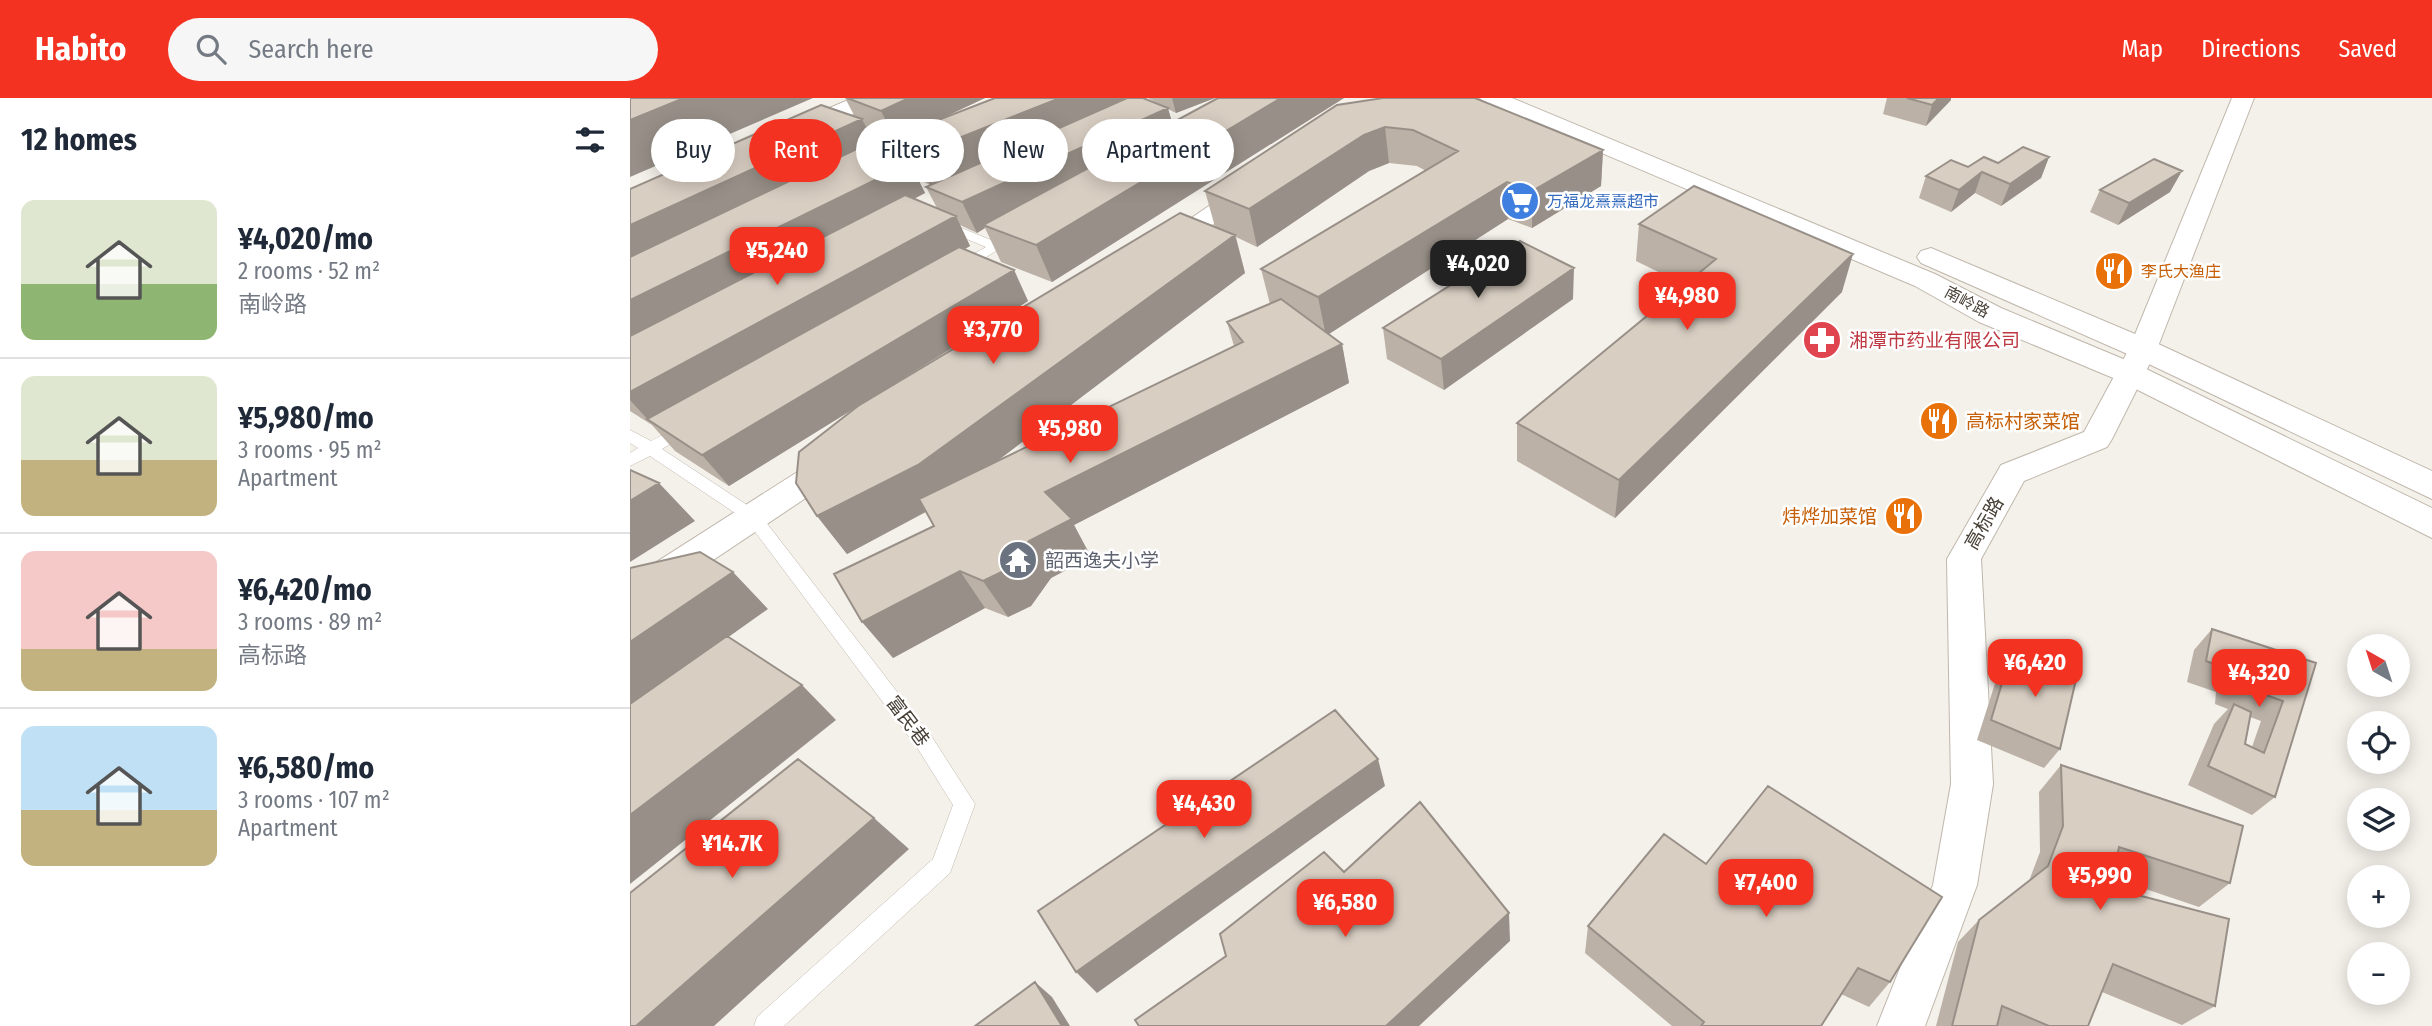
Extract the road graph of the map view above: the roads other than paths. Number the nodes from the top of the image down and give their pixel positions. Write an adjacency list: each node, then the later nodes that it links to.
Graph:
1 (871, 98): 5 (street)
2 (1492, 98): 10 (street, 南岭路)
3 (1540, 98): 10 (street, 南岭路)
4 (2243, 98): 10 (street, 高标路)
5 (823, 119)
6 (1273, 174): 8 (street)
7 (928, 219): 9 (lane)
8 (1134, 266)
9 (949, 275)
10 (2136, 361): 16 (street, 南岭路); 18 (street, 南岭路); 21 (street, 高标路)
11 (699, 420): 13 (lane)
12 (630, 435): 13 (lane, 富民巷)
13 (651, 448): 15 (lane); 17 (lane, 富民巷)
14 (857, 449): 17 (street)
15 (630, 460)
16 (2432, 486)
17 (752, 517): 19 (street); 20 (lane, 富民巷)
18 (2432, 524)
19 (630, 597)
20 (765, 1026)
21 (1901, 1026)

